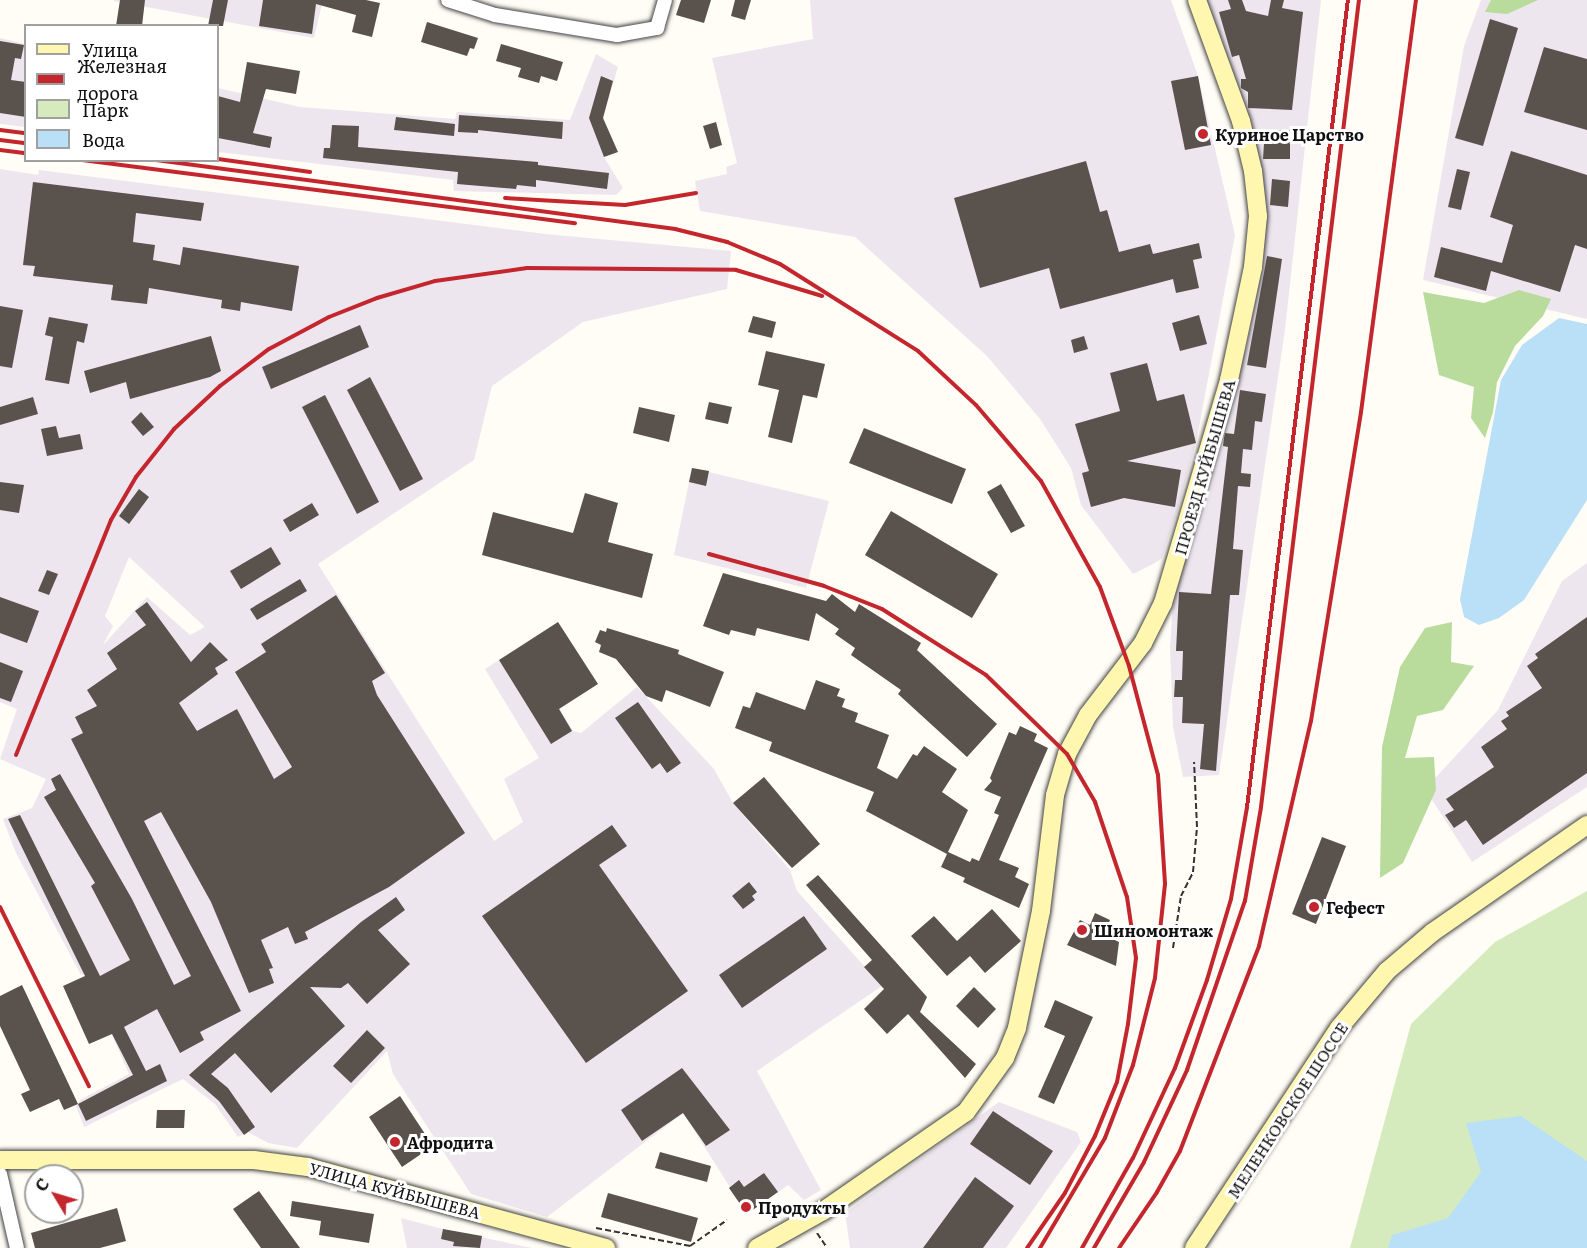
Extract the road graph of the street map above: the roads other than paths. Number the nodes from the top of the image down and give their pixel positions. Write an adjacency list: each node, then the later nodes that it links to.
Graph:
1 (448, 0): 2 (street)
2 (665, 0)
3 (1197, 0): 9 (street, ПРОЕЗД КУЙБЫШЕВА)
4 (1587, 825): 10 (street, МЕЛЕНКОВСКОЕ ШОССЕ)
5 (0, 1160): 8 (street, УЛИЦА КУЙБЫШЕВА)
6 (0, 1174): 7 (street)
7 (17, 1248)
8 (606, 1248)
9 (758, 1248)
10 (1194, 1248)

